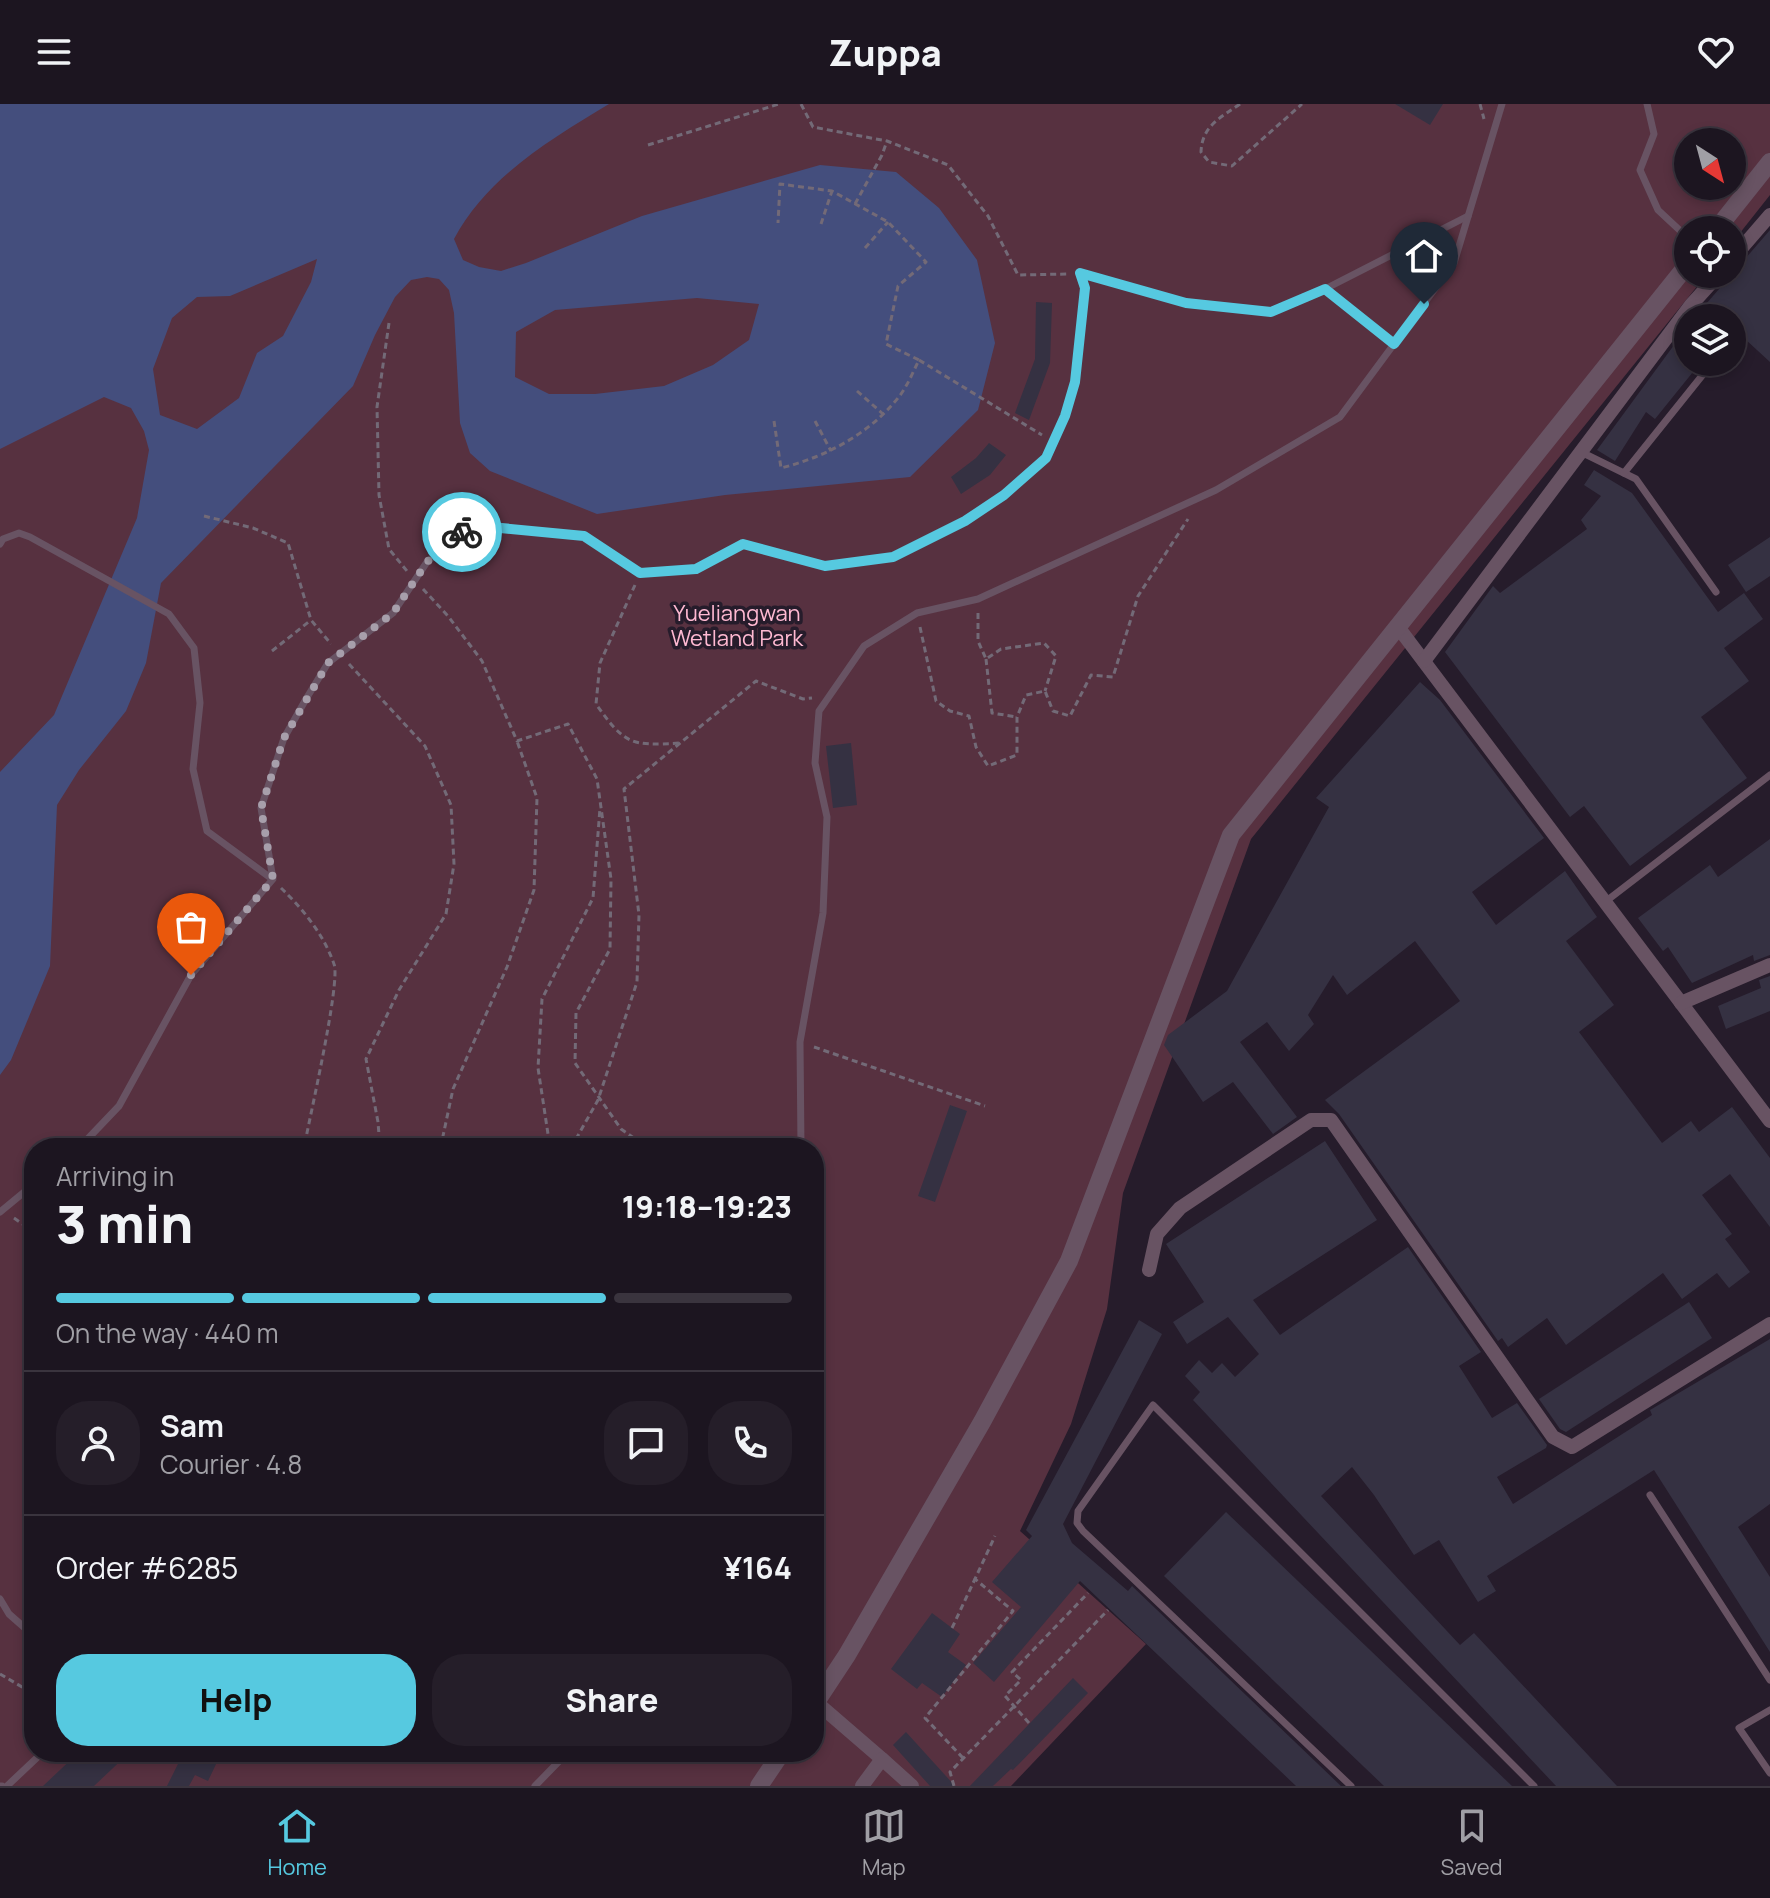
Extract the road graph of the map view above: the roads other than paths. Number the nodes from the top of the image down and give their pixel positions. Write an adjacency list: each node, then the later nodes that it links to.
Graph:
1 (1502, 104): 5 (lane)
2 (1647, 104): 7 (lane)
3 (1770, 162): 6 (street)
4 (1770, 215): 8 (street)
5 (1468, 216): 11 (lane); 12 (lane)
6 (1727, 216)
7 (1674, 225)
8 (1746, 243)
9 (1674, 282): 18 (street)
10 (1706, 288): 14 (street)
11 (1325, 289): 12 (lane); 21 (lane)
12 (1394, 344): 27 (lane)
13 (1702, 376): 15 (lane)
14 (1581, 452): 15 (lane); 19 (street)
15 (1624, 473): 17 (lane)
16 (0, 544): 21 (lane)
17 (1716, 592)
18 (1398, 627): 19 (street); 36 (street)
19 (1424, 661): 22 (street)
20 (1770, 775): 22 (lane)
21 (273, 879): 26 (lane)
22 (1605, 902): 24 (street)
23 (1770, 965): 24 (street)
24 (1681, 1003): 25 (street)
25 (1770, 1121)
26 (89, 1138)
27 (801, 1138)
28 (24, 1192): 29 (lane)
29 (2, 1210)
30 (1149, 1270): 31 (street)
31 (1770, 1324)
32 (1650, 1495): 35 (lane)
33 (0, 1599): 34 (lane)
34 (24, 1627)
35 (1770, 1680)
36 (824, 1690)
37 (1770, 1710): 43 (lane)
38 (824, 1711): 39 (street)
39 (882, 1759): 47 (street); 48 (street)
40 (31, 1762): 44 (lane)
41 (558, 1762): 45 (lane)
42 (775, 1762): 46 (street)
43 (1770, 1773)
44 (3, 1786)
45 (535, 1786)
46 (759, 1786)
47 (862, 1786)
48 (912, 1786)
49 (1351, 1786): 50 (lane)
50 (1534, 1786)

